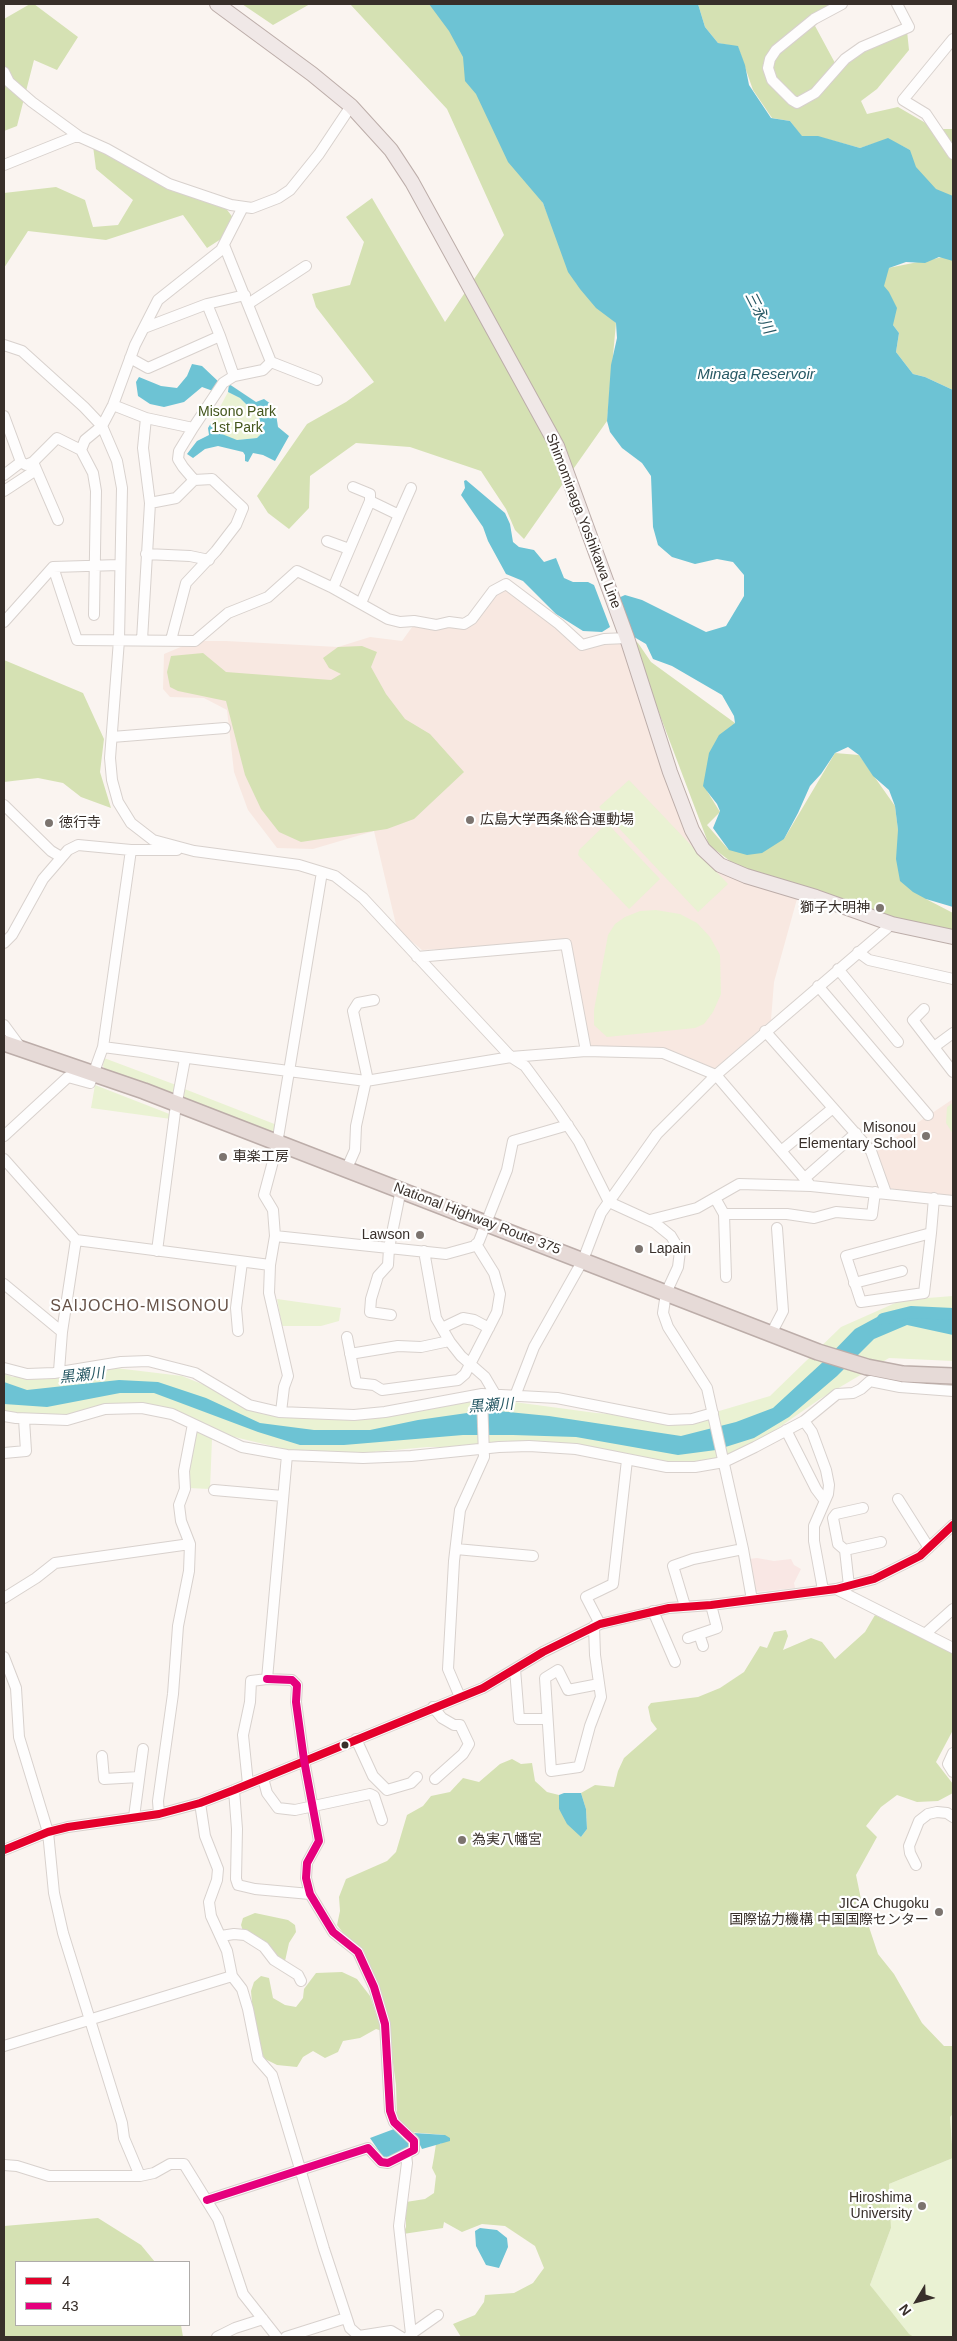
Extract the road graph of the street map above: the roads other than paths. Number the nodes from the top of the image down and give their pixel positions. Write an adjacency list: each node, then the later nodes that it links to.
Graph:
1 (217, 4): 6 (main road, Shimominaga Yoshikawa Line)
2 (842, 4): 3 (street)
3 (897, 4)
4 (953, 40): 8 (street)
5 (4, 72): 7 (street)
6 (351, 106): 10 (street); 50 (main road, Shimominaga Yoshikawa Line)
7 (80, 137): 9 (street); 10 (street)
8 (953, 154)
9 (4, 166)
10 (243, 207): 11 (street)
11 (224, 245): 13 (street); 15 (street)
12 (306, 266): 13 (street)
13 (246, 300): 14 (street); 19 (street)
14 (207, 304): 15 (street); 16 (street)
15 (144, 328): 18 (street)
16 (220, 336): 18 (street); 20 (street)
17 (4, 345): 25 (street)
18 (130, 358): 22 (street)
19 (271, 362): 20 (street); 21 (street)
20 (234, 376): 26 (street)
21 (317, 380)
22 (113, 405): 24 (street); 25 (street)
23 (4, 416): 28 (street)
24 (146, 418): 26 (street); 36 (street)
25 (102, 426): 27 (street); 43 (street)
26 (193, 428): 31 (street)
27 (81, 450): 29 (street); 44 (street)
28 (21, 462): 29 (street); 30 (street)
29 (34, 466): 34 (street); 38 (street)
30 (4, 475)
31 (194, 480): 36 (street); 42 (street)
32 (353, 487): 35 (street)
33 (411, 488): 37 (street)
34 (4, 491)
35 (370, 501): 37 (street); 40 (street)
36 (150, 503): 41 (street)
37 (399, 515): 47 (street)
38 (58, 520)
39 (327, 541): 40 (street)
40 (349, 549): 46 (street)
41 (146, 554): 42 (street); 52 (street)
42 (209, 560): 53 (street)
43 (119, 565): 44 (street); 51 (street)
44 (96, 566): 45 (street); 48 (street)
45 (53, 567): 49 (street); 51 (street)
46 (332, 588): 47 (street); 53 (street)
47 (361, 603): 50 (street)
48 (94, 615)
49 (4, 622)
50 (627, 638): 61 (main road, Shimominaga Yoshikawa Line)
51 (119, 640): 52 (street); 55 (street)
52 (142, 640): 53 (street)
53 (171, 640)
54 (225, 728): 55 (street)
55 (112, 737): 58 (street)
56 (4, 805): 59 (street)
57 (131, 850): 58 (street); 59 (street); 76 (street)
58 (194, 851): 60 (street)
59 (61, 857): 63 (street)
60 (322, 872): 65 (street); 84 (street)
61 (892, 924): 62 (main road, Shimominaga Yoshikawa Line); 64 (street)
62 (953, 937)
63 (4, 943)
64 (858, 952): 66 (street); 67 (street)
65 (417, 956): 79 (street); 80 (street)
66 (838, 969): 68 (street); 74 (street)
67 (953, 979)
68 (818, 986): 72 (street); 89 (street)
69 (374, 1000): 86 (street)
70 (924, 1009): 77 (street)
71 (4, 1025): 78 (street)
72 (765, 1031): 85 (street); 88 (street)
73 (953, 1033): 77 (street)
74 (898, 1042)
75 (4, 1043): 78 (highway, National Highway Route 375)
76 (103, 1047): 81 (street); 82 (street)
77 (934, 1047): 83 (street)
78 (21, 1048): 82 (highway, National Highway Route 375)
79 (586, 1051): 80 (street); 85 (street)
80 (511, 1057): 86 (street); 90 (street)
81 (184, 1059): 84 (street); 87 (street)
82 (94, 1072): 87 (highway, National Highway Route 375); 92 (street)
83 (953, 1072)
84 (288, 1073): 86 (street); 93 (street)
85 (716, 1074): 94 (street); 103 (street)
86 (366, 1082): 96 (street)
87 (176, 1103): 93 (highway, National Highway Route 375); 113 (street)
88 (832, 1108): 91 (street); 94 (street)
89 (928, 1115)
90 (568, 1125): 103 (street); 106 (street)
91 (856, 1133): 97 (street); 99 (street)
92 (4, 1136)
93 (277, 1142): 96 (highway, National Highway Route 375); 109 (street)
94 (781, 1151): 97 (street)
95 (4, 1159): 110 (street)
96 (347, 1168): 98 (highway, National Highway Route 375)
97 (808, 1182): 99 (street); 100 (street)
98 (401, 1189): 106 (highway, National Highway Route 375); 112 (street)
99 (881, 1192): 101 (street); 104 (street)
100 (715, 1198): 104 (street); 105 (street)
101 (934, 1198): 102 (street); 108 (street)
102 (953, 1201)
103 (609, 1202): 105 (street); 115 (street)
104 (724, 1214): 119 (street)
105 (650, 1220): 122 (street)
106 (486, 1222): 111 (street); 115 (highway, National Highway Route 375)
107 (777, 1228): 128 (street)
108 (931, 1233): 120 (street); 120 (street)
109 (275, 1236): 112 (street); 117 (street)
110 (76, 1240): 113 (street); 127 (street)
111 (476, 1244): 114 (street); 125 (street)
112 (389, 1248): 114 (street); 123 (street)
113 (157, 1250): 116 (street)
114 (424, 1251): 124 (street)
115 (583, 1260): 122 (highway, National Highway Route 375); 140 (street)
116 (242, 1262): 117 (street); 126 (street)
117 (270, 1266): 141 (street)
118 (902, 1271): 120 (street)
119 (726, 1277)
120 (854, 1283)
121 (4, 1284): 127 (street)
122 (666, 1292): 128 (highway, National Highway Route 375); 142 (street)
123 (391, 1315)
124 (442, 1328): 125 (street); 130 (street)
125 (489, 1328): 132 (street)
126 (238, 1331)
127 (62, 1332): 134 (street)
128 (771, 1334): 136 (highway, National Highway Route 375)
129 (347, 1337): 131 (street)
130 (449, 1341): 131 (street); 132 (street)
131 (350, 1354): 132 (street)
132 (471, 1363): 138 (street)
133 (4, 1368): 134 (street)
134 (59, 1372): 141 (street)
135 (953, 1376): 136 (highway, National Highway Route 375)
136 (902, 1380): 137 (street); 145 (street)
137 (953, 1391)
138 (495, 1394): 139 (street); 140 (street)
139 (482, 1396): 141 (street); 148 (street)
140 (515, 1396): 142 (street)
141 (281, 1412)
142 (713, 1413): 152 (street)
143 (4, 1416): 144 (street)
144 (24, 1419): 146 (street); 149 (street)
145 (804, 1421): 147 (street); 156 (street)
146 (194, 1424): 150 (street); 160 (street)
147 (786, 1430): 152 (street); 156 (street)
148 (483, 1447): 150 (street); 151 (street); 162 (street)
149 (4, 1453)
150 (287, 1455): 154 (street)
151 (628, 1460): 152 (street); 175 (street)
152 (724, 1462): 163 (street)
153 (214, 1490): 154 (street)
154 (283, 1496): 184 (street)
155 (898, 1499): 161 (street)
156 (825, 1501): 168 (street)
157 (863, 1508): 164 (street)
158 (953, 1524): 161 (street)
159 (881, 1542): 164 (street)
160 (190, 1544): 169 (street); 203 (street)
161 (929, 1548): 166 (street)
162 (456, 1549): 165 (street); 186 (street)
163 (743, 1549): 170 (street); 172 (street)
164 (845, 1550): 166 (street)
165 (533, 1556)
166 (849, 1586): 167 (street)
167 (836, 1589): 168 (street); 177 (street)
168 (823, 1590): 170 (street)
169 (4, 1598)
170 (752, 1600): 171 (street)
171 (711, 1605): 172 (street); 176 (street)
172 (685, 1606): 174 (street)
173 (953, 1609): 177 (street)
174 (653, 1611): 175 (street); 182 (street)
175 (597, 1625): 183 (street); 185 (street)
176 (699, 1634): 178 (street); 179 (street)
177 (925, 1634): 180 (street)
178 (688, 1638)
179 (703, 1646)
180 (953, 1648)
181 (4, 1657): 207 (street)
182 (675, 1662)
183 (515, 1669): 186 (street); 188 (street)
184 (267, 1678): 193 (street); 199 (street)
185 (599, 1684): 188 (street); 188 (street)
186 (460, 1697): 187 (street)
187 (433, 1708): 189 (street); 198 (street)
188 (546, 1719)
189 (356, 1739): 193 (street); 196 (street)
190 (143, 1749): 195 (street)
191 (953, 1753): 194 (street)
192 (102, 1756): 195 (street)
193 (304, 1760): 197 (street); 202 (street)
194 (953, 1772)
195 (139, 1777): 204 (street)
196 (417, 1777)
197 (263, 1778): 199 (street); 202 (street)
198 (435, 1779)
199 (248, 1784): 200 (street)
200 (234, 1790): 201 (street); 210 (street)
201 (200, 1803): 203 (street); 211 (street)
202 (312, 1806): 206 (street); 210 (street)
203 (159, 1814): 204 (street)
204 (134, 1817): 207 (street)
205 (953, 1817): 209 (street)
206 (382, 1820)
207 (48, 1832): 208 (street); 214 (street)
208 (4, 1850)
209 (916, 1865)
210 (310, 1894): 216 (street)
211 (221, 1936): 212 (street); 213 (street)
212 (232, 1976): 214 (street); 218 (street)
213 (301, 1981)
214 (91, 2020): 215 (street); 219 (street)
215 (4, 2046)
216 (406, 2155): 218 (street); 224 (street)
217 (4, 2165): 219 (street)
218 (300, 2169): 220 (street); 222 (street)
219 (140, 2176): 220 (street)
220 (207, 2200): 223 (street)
221 (438, 2316): 224 (street)
222 (346, 2318): 227 (street); 228 (street)
223 (263, 2320): 225 (street); 226 (street)
224 (407, 2336): 228 (street)
225 (217, 2337)
226 (276, 2337)
227 (286, 2337)
228 (360, 2337)

